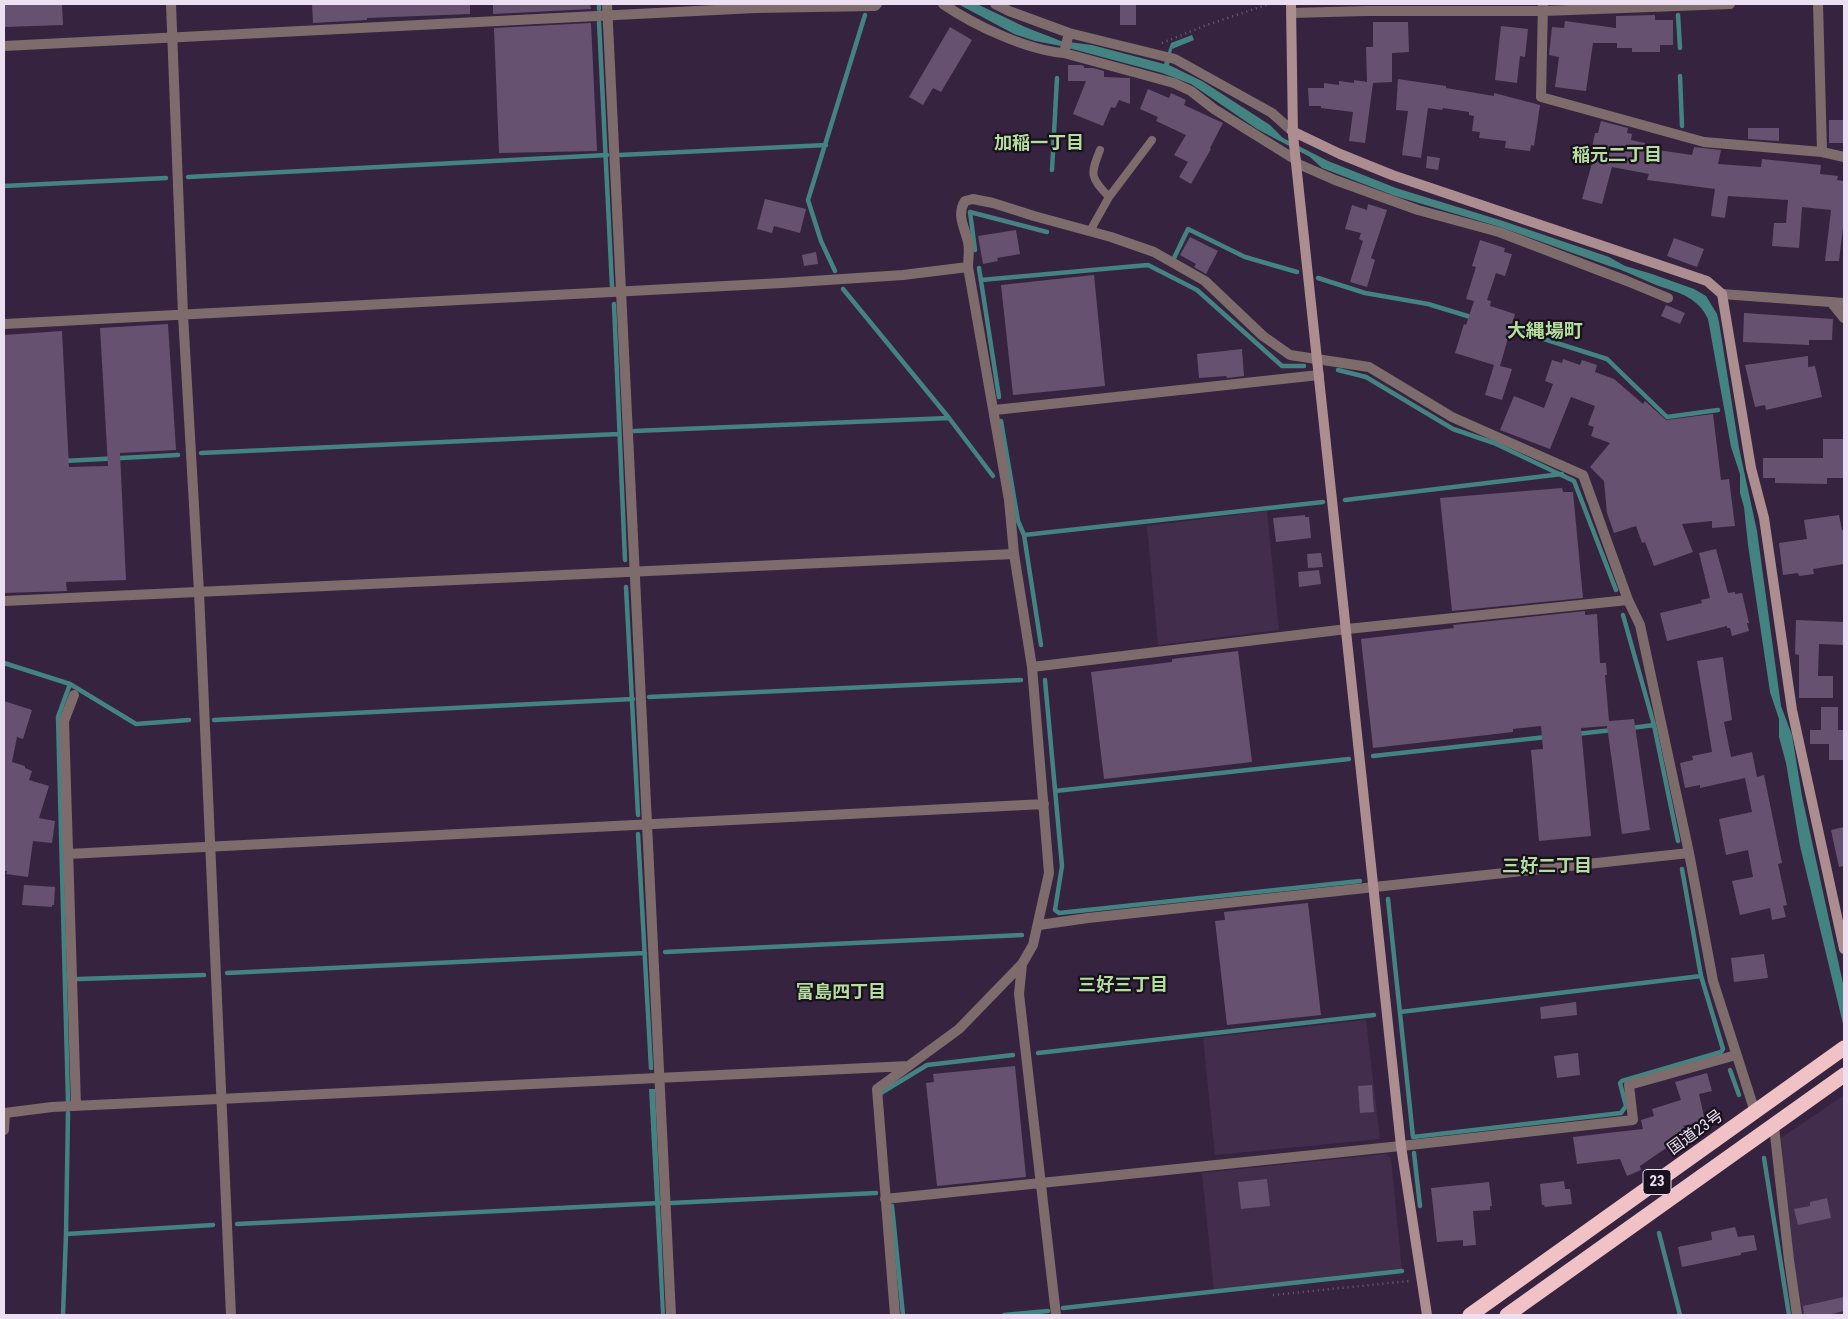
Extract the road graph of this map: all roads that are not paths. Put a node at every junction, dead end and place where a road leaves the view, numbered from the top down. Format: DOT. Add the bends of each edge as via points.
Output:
graph roads {
  1 [pos="171,4"];
  2 [pos="607,4"];
  3 [pos="877,4"];
  4 [pos="943,4"];
  5 [pos="995,4"];
  6 [pos="1730,4"];
  7 [pos="1818,4"];
  8 [pos="753,6"];
  9 [pos="1367,7"];
  10 [pos="1543,7"];
  11 [pos="1291,8"];
  12 [pos="607,17"];
  13 [pos="1069,36"];
  14 [pos="172,38"];
  15 [pos="4,46"];
  16 [pos="1065,51"];
  17 [pos="1292,133"];
  18 [pos="1152,140"];
  19 [pos="1100,150"];
  20 [pos="1822,152"];
  21 [pos="1844,157"];
  22 [pos="1295,160"];
  23 [pos="1108,197"];
  24 [pos="1090,231"];
  25 [pos="968,266"];
  26 [pos="622,292"];
  27 [pos="1722,294"];
  28 [pos="1668,298"];
  29 [pos="1831,302"];
  30 [pos="1844,303"];
  31 [pos="183,315"];
  32 [pos="1844,318"];
  33 [pos="4,324"];
  34 [pos="1317,359"];
  35 [pos="1319,374"];
  36 [pos="995,410"];
  37 [pos="1014,554"];
  38 [pos="635,571"];
  39 [pos="198,592"];
  40 [pos="1628,600"];
  41 [pos="4,601"];
  42 [pos="1347,629"];
  43 [pos="1032,667"];
  44 [pos="74,695"];
  45 [pos="1044,804"];
  46 [pos="647,824"];
  47 [pos="209,847"];
  48 [pos="1689,853"];
  49 [pos="68,854"];
  50 [pos="1374,888"];
  51 [pos="1039,925"];
  52 [pos="1844,950"];
  53 [pos="1022,964"];
  54 [pos="1844,1048"];
  55 [pos="1736,1055"];
  56 [pos="910,1066"];
  57 [pos="1844,1075"];
  58 [pos="659,1077"];
  59 [pos="222,1099"];
  60 [pos="76,1106"];
  61 [pos="1755,1112"];
  62 [pos="1774,1126"];
  63 [pos="4,1130"];
  64 [pos="1401,1146"];
  65 [pos="1041,1183"];
  66 [pos="885,1199"];
  67 [pos="231,1315"];
  68 [pos="671,1315"];
  69 [pos="895,1315"];
  70 [pos="1056,1315"];
  71 [pos="1428,1315"];
  72 [pos="1470,1315"];
  73 [pos="1507,1315"];
  74 [pos="1797,1315"];
  1 -- 14 [label="street"];
  2 -- 12 [label="street"];
  3 -- 8 [label="street"];
  4 -- 16 [label="street" via="1013,40 1054,52"];
  5 -- 13 [label="street"];
  6 -- 10 [label="street"];
  7 -- 20 [label="street"];
  8 -- 12 [label="street"];
  9 -- 10 [label="street"];
  9 -- 11 [label="street"];
  10 -- 20 [label="street" via="1540,97 1704,142"];
  11 -- 17 [label="street"];
  12 -- 14 [label="street"];
  12 -- 26 [label="street"];
  13 -- 16 [label="street"];
  13 -- 17 [label="street" via="1176,59 1272,113"];
  14 -- 15 [label="street"];
  14 -- 31 [label="street"];
  16 -- 22 [label="street" via="1191,91"];
  17 -- 22 [label="street"];
  17 -- 27 [label="street" via="1392,175 1707,282"];
  18 -- 23 [label="lane"];
  19 -- 23 [label="lane" via="1092,170"];
  20 -- 21 [label="street"];
  22 -- 28 [label="street" via="1335,180 1418,210 1499,232"];
  22 -- 34 [label="street"];
  23 -- 24 [label="lane"];
  24 -- 25 [label="street" via="972,199 961,207 968,243"];
  24 -- 34 [label="street" via="1154,252 1205,281 1263,336 1290,355"];
  25 -- 26 [label="street" via="903,275"];
  25 -- 36 [label="street"];
  26 -- 31 [label="street"];
  26 -- 38 [label="street"];
  27 -- 29 [label="street"];
  27 -- 52 [label="street" via="1751,468 1764,518 1792,710"];
  29 -- 30 [label="street"];
  29 -- 32 [label="street"];
  31 -- 33 [label="street"];
  31 -- 39 [label="street"];
  34 -- 35 [label="street"];
  34 -- 40 [label="street" via="1369,366 1452,417 1584,475"];
  35 -- 36 [label="street"];
  35 -- 42 [label="street"];
  36 -- 37 [label="street" via="1010,500"];
  37 -- 38 [label="street"];
  37 -- 43 [label="street"];
  38 -- 39 [label="street"];
  38 -- 46 [label="street"];
  39 -- 41 [label="street"];
  39 -- 47 [label="street"];
  40 -- 42 [label="street"];
  40 -- 48 [label="street" via="1640,625"];
  42 -- 43 [label="street"];
  42 -- 50 [label="street"];
  43 -- 45 [label="street"];
  44 -- 49 [label="street" via="64,722"];
  45 -- 46 [label="street"];
  45 -- 51 [label="street" via="1049,873"];
  46 -- 47 [label="street"];
  46 -- 58 [label="street"];
  47 -- 49 [label="street"];
  47 -- 59 [label="street"];
  48 -- 50 [label="street"];
  48 -- 55 [label="street" via="1713,981"];
  49 -- 60 [label="street"];
  50 -- 51 [label="street"];
  50 -- 64 [label="street"];
  51 -- 53 [label="street"];
  53 -- 56 [label="street" via="959,1029"];
  53 -- 65 [label="street" via="1019,994"];
  54 -- 61 [label="highway, 国道23号 / 23"];
  55 -- 61 [label="street"];
  55 -- 64 [label="street" via="1629,1085 1633,1120"];
  56 -- 58 [label="street"];
  56 -- 66 [label="street" via="877,1088"];
  57 -- 62 [label="highway, 23"];
  58 -- 59 [label="street"];
  58 -- 68 [label="street"];
  59 -- 60 [label="street"];
  59 -- 67 [label="street"];
  60 -- 63 [label="street" via="5,1113"];
  61 -- 72 [label="highway, 国道23号 / 23"];
  62 -- 73 [label="highway, 23"];
  62 -- 74 [label="street"];
  64 -- 65 [label="street"];
  64 -- 71 [label="street"];
  65 -- 66 [label="street"];
  65 -- 70 [label="street"];
  66 -- 69 [label="street"];
}
